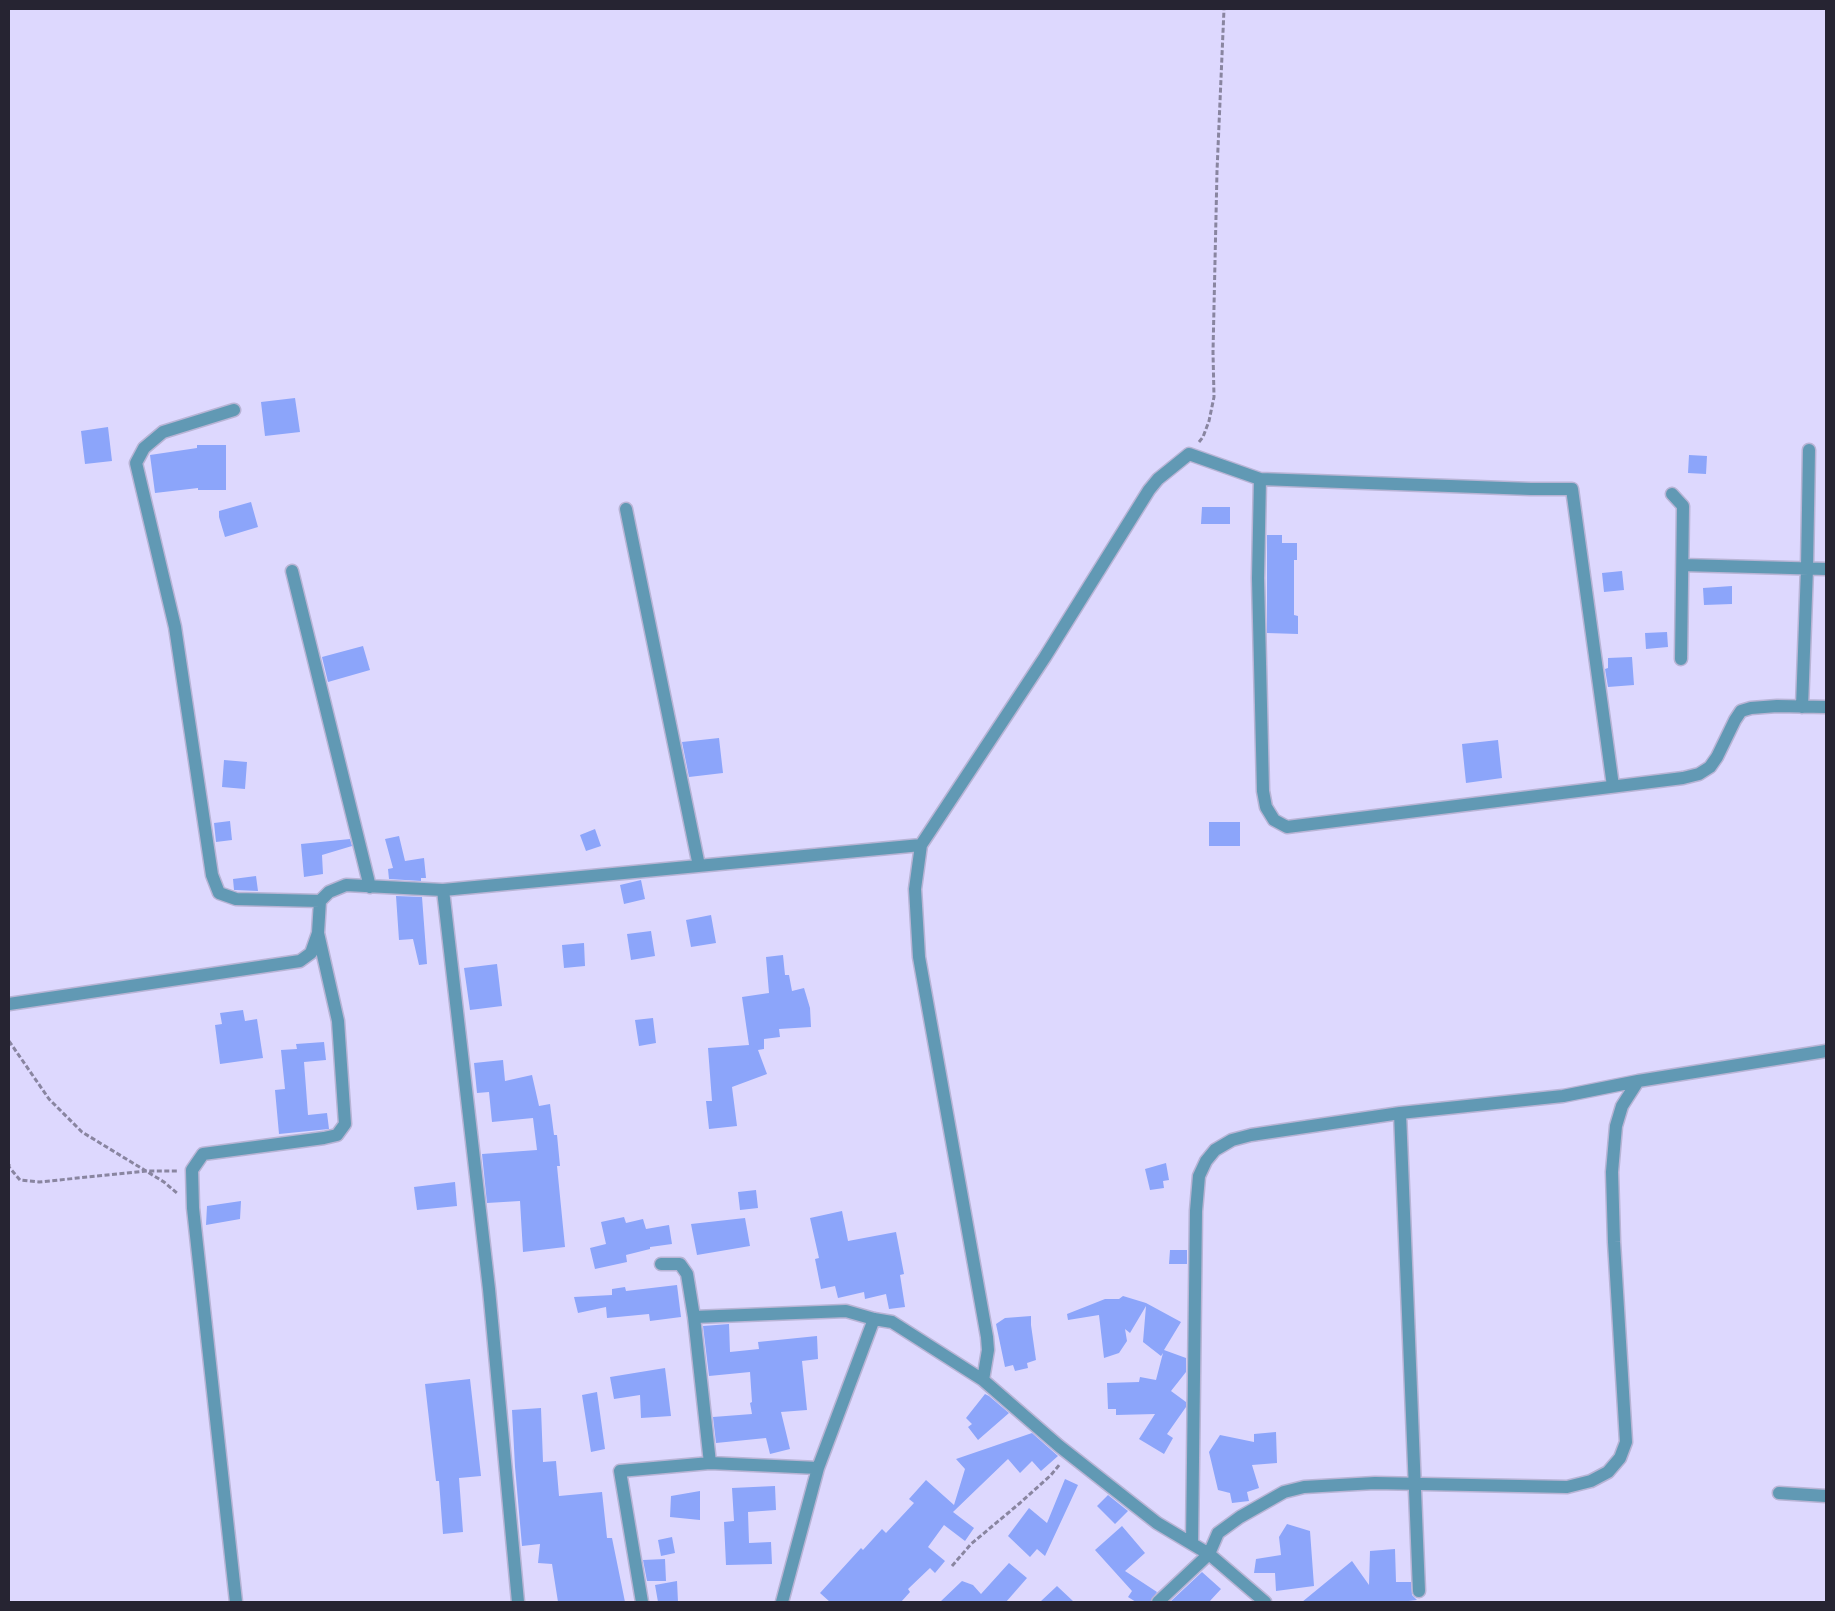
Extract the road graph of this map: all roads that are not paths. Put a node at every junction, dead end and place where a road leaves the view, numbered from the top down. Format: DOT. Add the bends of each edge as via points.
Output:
graph roads {
  1 [pos="234,410"];
  2 [pos="1809,450"];
  3 [pos="1260,479"];
  4 [pos="1672,494"];
  5 [pos="626,509"];
  6 [pos="1683,565"];
  7 [pos="1807,568"];
  8 [pos="1826,569"];
  9 [pos="292,571"];
  10 [pos="1681,659"];
  11 [pos="1802,706"];
  12 [pos="1826,707"];
  13 [pos="1612,786"];
  14 [pos="921,845"];
  15 [pos="699,866"];
  16 [pos="370,886"];
  17 [pos="443,890"];
  18 [pos="320,901"];
  19 [pos="318,933"];
  20 [pos="9,1004"];
  21 [pos="1826,1051"];
  22 [pos="1638,1081"];
  23 [pos="1400,1113"];
  24 [pos="661,1264"];
  25 [pos="694,1317"];
  26 [pos="874,1319"];
  27 [pos="983,1380"];
  28 [pos="710,1463"];
  29 [pos="818,1468"];
  30 [pos="1414,1483"];
  31 [pos="1779,1493"];
  32 [pos="1826,1496"];
  33 [pos="1192,1544"];
  34 [pos="1210,1554"];
  35 [pos="1419,1591"];
  36 [pos="236,1602"];
  37 [pos="518,1602"];
  38 [pos="642,1602"];
  39 [pos="782,1602"];
  40 [pos="1158,1602"];
  41 [pos="1265,1602"];
  1 -- 18 [label="street" via="163,432 144,448 136,463 175,627 212,875 218,893 236,900"];
  2 -- 7 [label="street"];
  3 -- 13 [label="street" via="1572,489"];
  3 -- 13 [label="street" via="1258,578 1263,791 1266,807 1274,820 1287,827"];
  3 -- 14 [label="street" via="1189,454 1158,479"];
  4 -- 6 [label="street" via="1683,506"];
  5 -- 15 [label="street"];
  6 -- 7 [label="street"];
  6 -- 10 [label="street"];
  7 -- 8 [label="street"];
  7 -- 11 [label="street"];
  9 -- 16 [label="street"];
  11 -- 12 [label="street"];
  11 -- 13 [label="street" via="1742,711 1718,757 1699,774"];
  14 -- 15 [label="street"];
  14 -- 27 [label="street" via="915,888 919,956 987,1337"];
  15 -- 17 [label="street"];
  16 -- 17 [label="street"];
  16 -- 18 [label="street" via="346,886 328,892"];
  17 -- 37 [label="street" via="489,1289"];
  18 -- 19 [label="street"];
  19 -- 20 [label="street" via="311,953 300,961"];
  19 -- 36 [label="street" via="338,1022 345,1124 336,1135 324,1138 203,1154 192,1170 193,1208"];
  21 -- 22 [label="street"];
  22 -- 23 [label="street" via="1563,1096"];
  22 -- 30 [label="street" via="1622,1106 1616,1126 1612,1172 1626,1442 1620,1458 1608,1472 1591,1481 1567,1487"];
  23 -- 30 [label="street"];
  23 -- 33 [label="street" via="1251,1134 1215,1150 1206,1161 1199,1176 1196,1211"];
  24 -- 25 [label="street" via="680,1264 687,1274"];
  25 -- 26 [label="street" via="846,1311"];
  25 -- 28 [label="street"];
  26 -- 27 [label="street" via="892,1322"];
  26 -- 29 [label="street"];
  27 -- 33 [label="street" via="1068,1454 1157,1524"];
  28 -- 29 [label="street"];
  28 -- 38 [label="street" via="620,1471"];
  29 -- 39 [label="street"];
  30 -- 34 [label="street" via="1313,1487 1284,1492 1218,1533"];
  30 -- 35 [label="street"];
  31 -- 32 [label="street"];
  33 -- 34 [label="street"];
  34 -- 40 [label="street"];
  34 -- 41 [label="street"];
}
